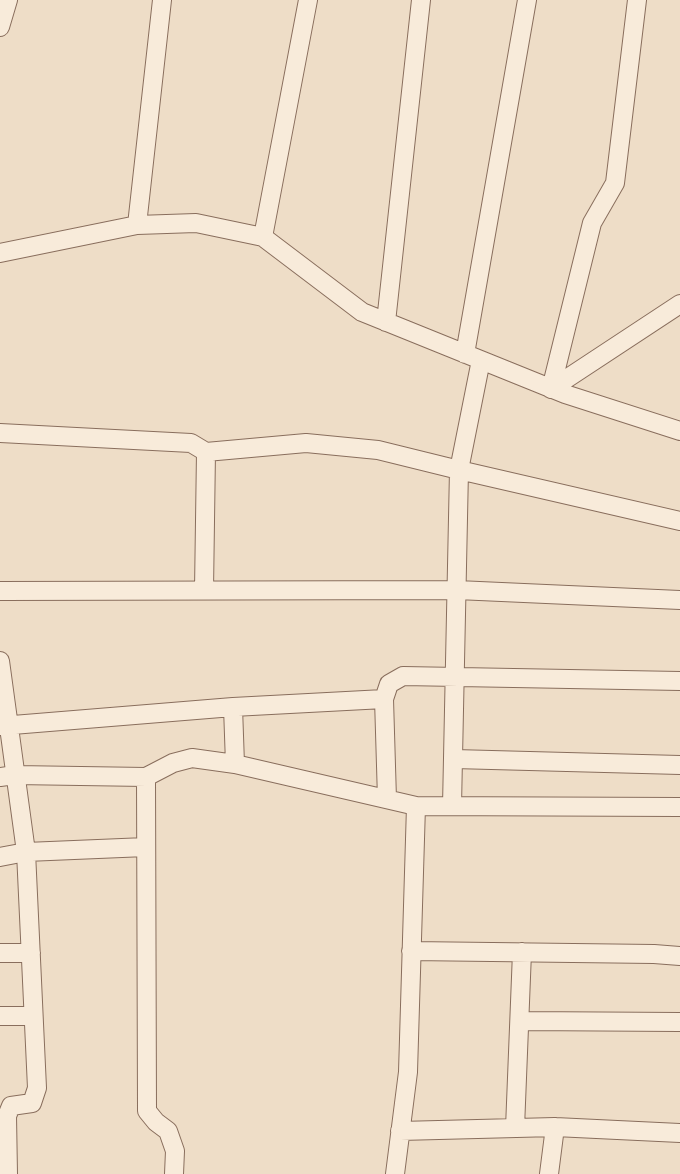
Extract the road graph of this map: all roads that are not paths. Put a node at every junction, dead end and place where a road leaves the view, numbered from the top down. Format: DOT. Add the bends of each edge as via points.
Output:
graph roads {
  1 [pos="8,0"];
  2 [pos="162,0"];
  3 [pos="308,0"];
  4 [pos="421,0"];
  5 [pos="528,0"];
  6 [pos="637,0"];
  7 [pos="0,26"];
  8 [pos="136,225"];
  9 [pos="263,237"];
  10 [pos="0,253"];
  11 [pos="680,304"];
  12 [pos="386,322"];
  13 [pos="473,357"];
  14 [pos="551,389"];
  15 [pos="680,431"];
  16 [pos="0,433"];
  17 [pos="206,452"];
  18 [pos="459,470"];
  19 [pos="680,521"];
  20 [pos="0,590"];
  21 [pos="204,590"];
  22 [pos="456,590"];
  23 [pos="680,600"];
  24 [pos="0,661"];
  25 [pos="455,676"];
  26 [pos="680,681"];
  27 [pos="384,699"];
  28 [pos="233,707"];
  29 [pos="4,725"];
  30 [pos="454,758"];
  31 [pos="234,764"];
  32 [pos="680,765"];
  33 [pos="8,776"];
  34 [pos="146,777"];
  35 [pos="387,799"];
  36 [pos="416,806"];
  37 [pos="452,806"];
  38 [pos="680,807"];
  39 [pos="146,847"];
  40 [pos="26,852"];
  41 [pos="0,857"];
  42 [pos="411,951"];
  43 [pos="30,952"];
  44 [pos="522,952"];
  45 [pos="0,953"];
  46 [pos="680,956"];
  47 [pos="0,1016"];
  48 [pos="34,1016"];
  49 [pos="521,1021"];
  50 [pos="680,1022"];
  51 [pos="555,1127"];
  52 [pos="516,1128"];
  53 [pos="400,1131"];
  54 [pos="680,1133"];
  55 [pos="8,1174"];
  56 [pos="174,1174"];
  57 [pos="395,1174"];
  58 [pos="549,1174"];
  1 -- 7 [label="street"];
  2 -- 8 [label="street"];
  3 -- 9 [label="street"];
  4 -- 12 [label="street"];
  5 -- 13 [label="street"];
  6 -- 14 [label="street" via="615,183 592,223"];
  8 -- 9 [label="street" via="196,222"];
  8 -- 10 [label="street"];
  9 -- 12 [label="street" via="362,312"];
  11 -- 14 [label="street"];
  12 -- 13 [label="street"];
  13 -- 14 [label="street"];
  13 -- 18 [label="street"];
  14 -- 15 [label="street"];
  16 -- 17 [label="street" via="191,443"];
  17 -- 18 [label="street" via="306,443 378,450"];
  17 -- 21 [label="street"];
  18 -- 19 [label="street"];
  18 -- 22 [label="street"];
  20 -- 21 [label="street"];
  21 -- 22 [label="street"];
  22 -- 23 [label="street"];
  22 -- 25 [label="street"];
  24 -- 29 [label="street"];
  25 -- 26 [label="street"];
  25 -- 27 [label="street" via="403,676 388,684"];
  25 -- 30 [label="street"];
  27 -- 28 [label="street"];
  27 -- 35 [label="street"];
  28 -- 29 [label="street"];
  28 -- 31 [label="street"];
  29 -- 33 [label="street"];
  30 -- 32 [label="street"];
  30 -- 37 [label="street"];
  31 -- 34 [label="street" via="192,758 173,763"];
  31 -- 35 [label="street"];
  33 -- 34 [label="street"];
  33 -- 40 [label="street"];
  34 -- 39 [label="street"];
  35 -- 36 [label="street"];
  36 -- 37 [label="street"];
  36 -- 42 [label="street"];
  37 -- 38 [label="street"];
  39 -- 40 [label="street"];
  39 -- 56 [label="street" via="147,1111 168,1132 175,1151"];
  40 -- 41 [label="street"];
  40 -- 43 [label="street"];
  42 -- 44 [label="street"];
  42 -- 53 [label="street" via="408,1072"];
  43 -- 45 [label="street"];
  43 -- 48 [label="street"];
  44 -- 46 [label="street"];
  44 -- 49 [label="street"];
  47 -- 48 [label="street"];
  48 -- 55 [label="street" via="37,1088 32,1103 11,1106 7,1116"];
  49 -- 50 [label="street"];
  49 -- 52 [label="street"];
  51 -- 52 [label="street"];
  51 -- 54 [label="street"];
  51 -- 58 [label="street"];
  52 -- 53 [label="street"];
  53 -- 57 [label="street"];
}
